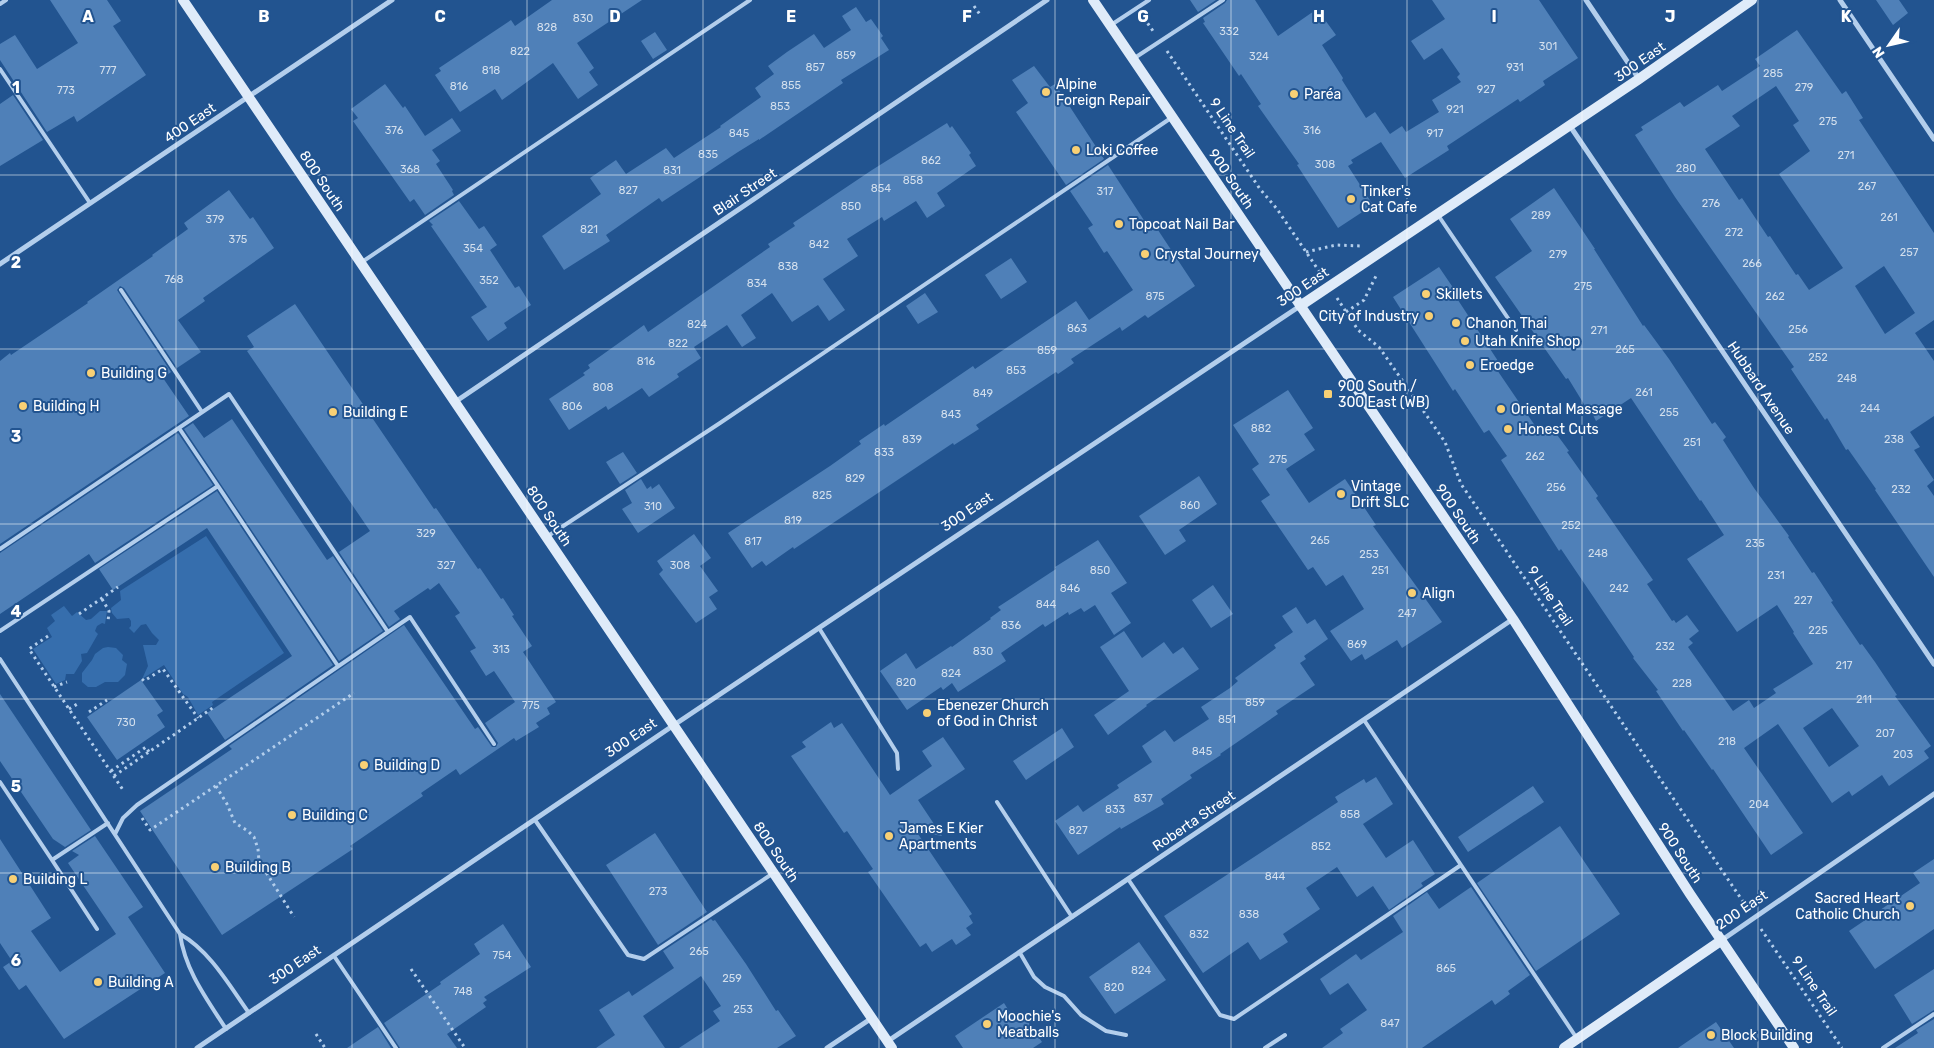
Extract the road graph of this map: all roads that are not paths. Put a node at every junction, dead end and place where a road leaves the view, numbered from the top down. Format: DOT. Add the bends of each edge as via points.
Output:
graph roads {
  1 [pos="6,0"];
  2 [pos="183,0"];
  3 [pos="392,0"];
  4 [pos="750,0"];
  5 [pos="1047,0"];
  6 [pos="1093,0"];
  7 [pos="1149,0"];
  8 [pos="1223,0"];
  9 [pos="1586,0"];
  10 [pos="1752,0"];
  11 [pos="1840,0"];
  12 [pos="0,4"];
  13 [pos="1111,25"];
  14 [pos="1133,59"];
  15 [pos="0,69"];
  16 [pos="1640,79"];
  17 [pos="249,97"];
  18 [pos="1173,117"];
  19 [pos="1570,126"];
  20 [pos="1934,139"];
  21 [pos="90,203"];
  22 [pos="1438,215"];
  23 [pos="361,263"];
  24 [pos="0,264"];
  25 [pos="121,290"];
  26 [pos="1300,306"];
  27 [pos="1516,330"];
  28 [pos="455,402"];
  29 [pos="202,412"];
  30 [pos="179,428"];
  31 [pos="218,486"];
  32 [pos="547,537"];
  33 [pos="0,549"];
  34 [pos="1513,619"];
  35 [pos="819,628"];
  36 [pos="0,630"];
  37 [pos="388,632"];
  38 [pos="0,659"];
  39 [pos="1934,664"];
  40 [pos="338,666"];
  41 [pos="1364,720"];
  42 [pos="674,725"];
  43 [pos="494,744"];
  44 [pos="898,769"];
  45 [pos="0,782"];
  46 [pos="1934,794"];
  47 [pos="997,802"];
  48 [pos="535,820"];
  49 [pos="108,823"];
  50 [pos="115,834"];
  51 [pos="52,860"];
  52 [pos="1461,866"];
  53 [pos="774,873"];
  54 [pos="1128,879"];
  55 [pos="1072,917"];
  56 [pos="97,928"];
  57 [pos="180,934"];
  58 [pos="1722,940"];
  59 [pos="1020,953"];
  60 [pos="334,956"];
  61 [pos="249,1013"];
  62 [pos="1934,1014"];
  63 [pos="872,1018"];
  64 [pos="226,1029"];
  65 [pos="1126,1035"];
  66 [pos="1285,1035"];
  67 [pos="1572,1044"];
  68 [pos="890,1045"];
  69 [pos="197,1048"];
  70 [pos="396,1048"];
  71 [pos="827,1048"];
  72 [pos="1265,1048"];
  73 [pos="1794,1048"];
  74 [pos="1883,1048"];
  1 -- 12 [label="lane"];
  2 -- 17 [label="street, 800 South"];
  3 -- 17 [label="street, 400 East"];
  4 -- 23 [label="lane"];
  5 -- 28 [label="street, Blair Street"];
  6 -- 13 [label="street, 900 South"];
  7 -- 13 [label="lane"];
  8 -- 14 [label="lane"];
  9 -- 16 [label="street"];
  10 -- 16 [label="street, 300 East"];
  11 -- 20 [label="street"];
  13 -- 14 [label="street, 900 South"];
  14 -- 18 [label="street, 900 South"];
  15 -- 21 [label="lane"];
  16 -- 19 [label="street, 300 East"];
  17 -- 21 [label="street, 400 East"];
  17 -- 23 [label="street, 800 South"];
  18 -- 26 [label="street, 900 South"];
  18 -- 32 [label="lane"];
  19 -- 22 [label="street, 300 East"];
  19 -- 39 [label="street, Hubbard Avenue"];
  21 -- 24 [label="street, 400 East"];
  22 -- 26 [label="street, 300 East"];
  22 -- 27 [label="lane"];
  23 -- 28 [label="street, 800 South"];
  25 -- 29 [label="lane"];
  26 -- 34 [label="street, 900 South"];
  26 -- 35 [label="street, 300 East"];
  28 -- 32 [label="street, 800 South"];
  29 -- 30 [label="lane"];
  29 -- 37 [label="lane" via="229,394"];
  30 -- 31 [label="lane"];
  30 -- 33 [label="lane"];
  31 -- 36 [label="lane"];
  31 -- 40 [label="lane"];
  32 -- 42 [label="street, 800 South"];
  34 -- 41 [label="street, Roberta Street"];
  34 -- 58 [label="street, 900 South"];
  35 -- 42 [label="street, 300 East"];
  35 -- 44 [label="lane" via="897,752"];
  37 -- 40 [label="lane"];
  37 -- 43 [label="lane" via="410,617"];
  38 -- 49 [label="lane"];
  40 -- 50 [label="lane" via="137,805 123,818"];
  41 -- 52 [label="lane"];
  41 -- 54 [label="street, Roberta Street"];
  42 -- 48 [label="street, 300 East"];
  42 -- 53 [label="street, 800 South"];
  45 -- 51 [label="lane"];
  46 -- 58 [label="street, 200 East"];
  47 -- 55 [label="lane"];
  48 -- 53 [label="lane" via="628,956 644,959"];
  48 -- 60 [label="street, 300 East"];
  49 -- 50 [label="lane"];
  49 -- 51 [label="lane"];
  50 -- 57 [label="lane"];
  51 -- 56 [label="lane"];
  52 -- 54 [label="lane" via="1234,1019 1220,1015"];
  52 -- 67 [label="lane"];
  53 -- 63 [label="street, 800 South"];
  54 -- 55 [label="street, Roberta Street"];
  55 -- 59 [label="street, Roberta Street"];
  57 -- 61 [label="lane" via="194,942 218,968"];
  57 -- 64 [label="lane" via="183,952 196,983"];
  58 -- 67 [label="street, 200 East"];
  58 -- 73 [label="street, 900 South"];
  59 -- 65 [label="lane" via="1034,977 1045,988 1064,996 1081,1015 1106,1031"];
  59 -- 68 [label="street, Roberta Street"];
  60 -- 61 [label="street, 300 East"];
  60 -- 70 [label="lane"];
  61 -- 64 [label="street, 300 East"];
  62 -- 74 [label="lane"];
  63 -- 68 [label="street, 800 South"];
  63 -- 71 [label="street"];
  64 -- 69 [label="street, 300 East"];
  66 -- 72 [label="lane"];
}
